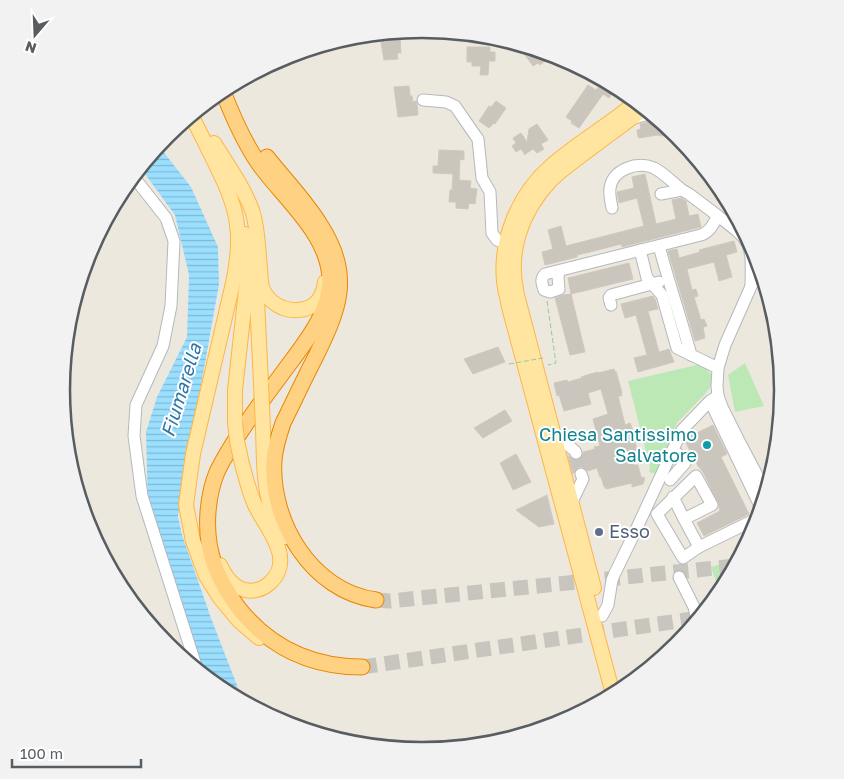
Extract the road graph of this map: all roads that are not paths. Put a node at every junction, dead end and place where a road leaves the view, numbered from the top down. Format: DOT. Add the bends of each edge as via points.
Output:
graph roads {
  1 [pos="234,92"];
  2 [pos="225,97"];
  3 [pos="423,100"];
  4 [pos="630,106"];
  5 [pos="639,113"];
  6 [pos="643,116"];
  7 [pos="632,118"];
  8 [pos="196,120"];
  9 [pos="195,121"];
  10 [pos="207,145"];
  11 [pos="237,181"];
  12 [pos="138,182"];
  13 [pos="682,190"];
  14 [pos="661,194"];
  15 [pos="612,208"];
  16 [pos="718,216"];
  17 [pos="317,229"];
  18 [pos="735,229"];
  19 [pos="506,244"];
  20 [pos="659,246"];
  21 [pos="640,250"];
  22 [pos="752,267"];
  23 [pos="559,271"];
  24 [pos="755,276"];
  25 [pos="668,278"];
  26 [pos="653,284"];
  27 [pos="751,285"];
  28 [pos="610,305"];
  29 [pos="691,355"];
  30 [pos="718,368"];
  31 [pos="714,398"];
  32 [pos="554,434"];
  33 [pos="672,451"];
  34 [pos="576,453"];
  35 [pos="581,474"];
  36 [pos="670,480"];
  37 [pos="761,483"];
  38 [pos="673,498"];
  39 [pos="757,498"];
  40 [pos="572,502"];
  41 [pos="684,519"];
  42 [pos="747,523"];
  43 [pos="699,547"];
  44 [pos="679,576"];
  45 [pos="371,599"];
  46 [pos="695,612"];
  47 [pos="602,616"];
  48 [pos="193,657"];
  49 [pos="332,666"];
  50 [pos="362,667"];
  51 [pos="619,681"];
  52 [pos="611,686"];
  1 -- 17 [label="highway" via="256,142 295,191"];
  2 -- 17 [label="highway" via="259,164"];
  3 -- 19 [label="street" via="451,103 478,139 482,180 490,192 492,233"];
  4 -- 19 [label="main road" via="541,176 520,205"];
  5 -- 7 [label="main road"];
  6 -- 7 [label="street"];
  7 -- 32 [label="main road" via="552,179 531,207 517,237 513,258 515,286"];
  8 -- 11 [label="main road"];
  9 -- 10 [label="main road"];
  10 -- 17 [label="main road, bridge" via="222,166 235,194 247,251 248,281 235,390 237,440 242,464 255,505 280,555 280,568 275,577 256,591 247,591 228,579 217,558 214,518 217,495 223,473 233,455 268,401 323,327 330,310 335,273 330,248"];
  10 -- 49 [label="main road" via="235,212 238,242 233,283 193,454 186,505 193,541 206,576 239,621 272,648 288,656 303,662"];
  11 -- 17 [label="main road" via="253,212 262,289 274,303 298,310 318,301 326,279"];
  11 -- 45 [label="main road, bridge" via="252,240 264,468 271,509 284,536 302,561 321,579 342,592"];
  12 -- 48 [label="street" via="166,218 174,242 171,306 163,346 136,405 134,436 142,496"];
  13 -- 14 [label="street"];
  13 -- 15 [label="street" via="652,167 630,167 612,181"];
  13 -- 16 [label="street"];
  16 -- 18 [label="street"];
  16 -- 20 [label="street" via="706,233"];
  17 -- 45 [label="highway" via="334,250 340,280 338,297 327,332 283,423 274,459 275,487 285,525 313,566 343,590"];
  17 -- 49 [label="highway" via="328,266 326,304 315,326 222,461 211,494 207,531 217,574 254,625 286,650"];
  19 -- 52 [label="main road" via="504,282 510,311"];
  20 -- 21 [label="street"];
  20 -- 25 [label="street"];
  21 -- 23 [label="street"];
  21 -- 26 [label="street" via="647,278"];
  22 -- 27 [label="street"];
  24 -- 27 [label="street"];
  25 -- 26 [label="street"];
  25 -- 29 [label="street"];
  26 -- 28 [label="street" via="613,294 609,298"];
  26 -- 29 [label="street" via="662,295 677,348"];
  27 -- 30 [label="street"];
  29 -- 30 [label="street"];
  30 -- 31 [label="street"];
  31 -- 33 [label="street" via="682,430"];
  31 -- 37 [label="street" via="722,407"];
  31 -- 39 [label="street"];
  32 -- 34 [label="street"];
  32 -- 40 [label="main road"];
  33 -- 36 [label="street" via="685,463"];
  33 -- 47 [label="street" via="614,575 608,605"];
  35 -- 40 [label="street" via="583,479"];
  38 -- 41 [label="street"];
  38 -- 41 [label="street" via="696,476 712,505"];
  38 -- 43 [label="street" via="657,514 683,558"];
  40 -- 47 [label="main road"];
  41 -- 43 [label="street"];
  42 -- 43 [label="street"];
  44 -- 46 [label="street"];
  47 -- 51 [label="main road"];
  49 -- 50 [label="highway"];
}
